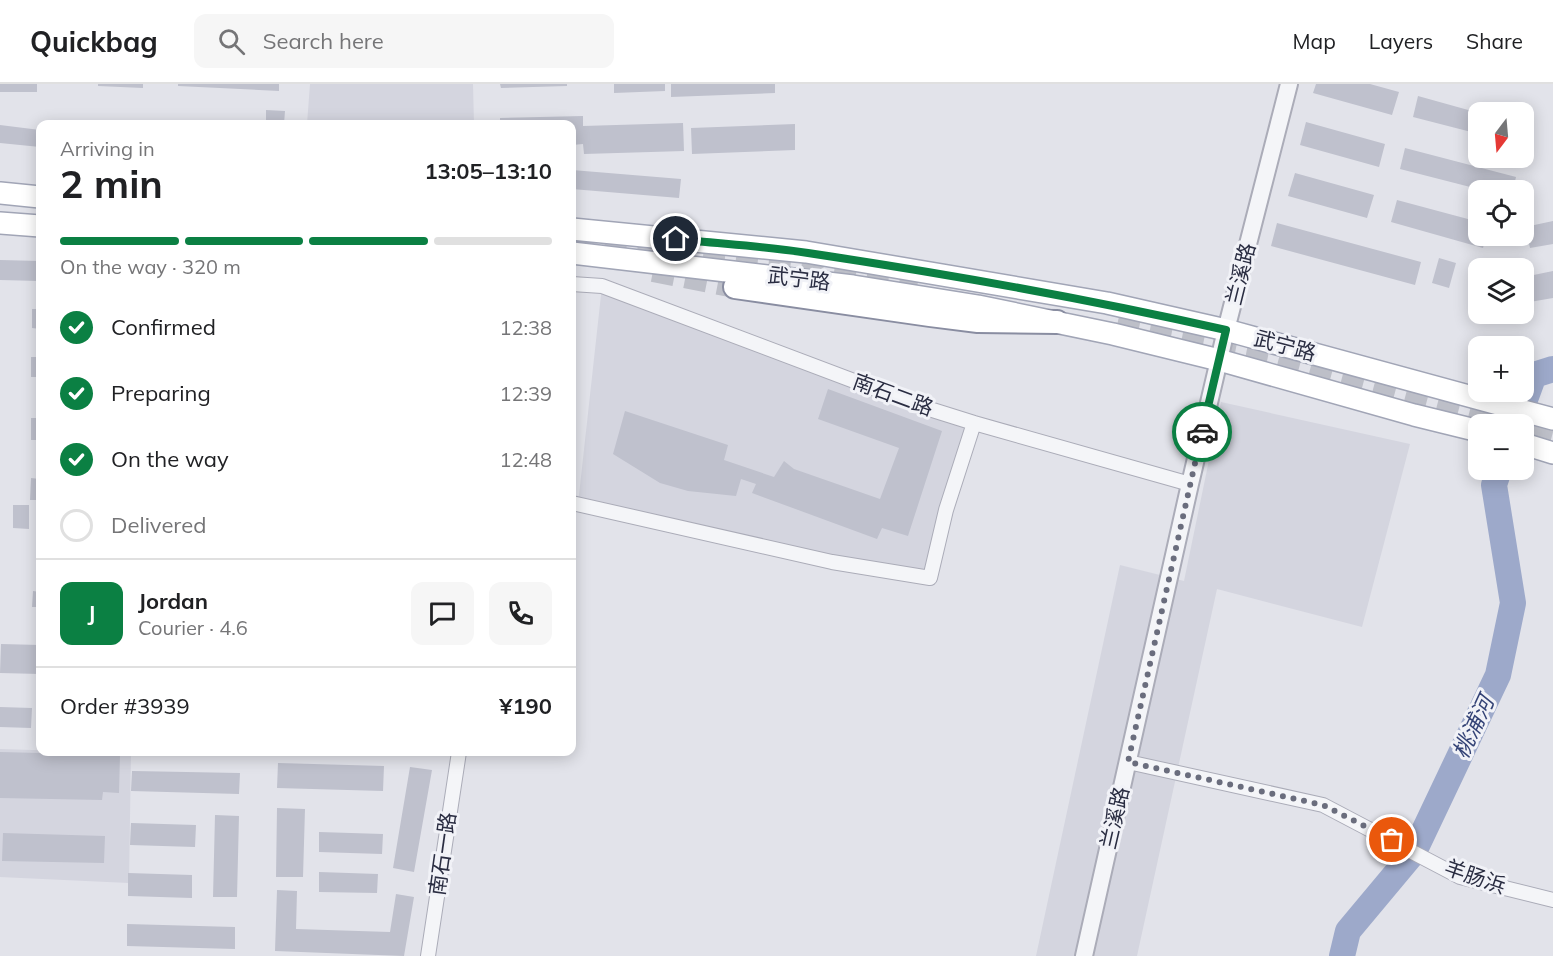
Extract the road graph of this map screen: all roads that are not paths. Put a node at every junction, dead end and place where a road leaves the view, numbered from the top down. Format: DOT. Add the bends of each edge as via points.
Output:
graph roads {
  1 [pos="1289,84"];
  2 [pos="0,193"];
  3 [pos="36,197"];
  4 [pos="0,223"];
  5 [pos="36,226"];
  6 [pos="576,229"];
  7 [pos="576,254"];
  8 [pos="576,284"];
  9 [pos="735,287"];
  10 [pos="1057,322"];
  11 [pos="1226,330"];
  12 [pos="1220,360"];
  13 [pos="1550,418"];
  14 [pos="974,423"];
  15 [pos="1468,428"];
  16 [pos="1190,484"];
  17 [pos="576,504"];
  18 [pos="458,756"];
  19 [pos="1128,762"];
  20 [pos="1553,900"];
  21 [pos="428,956"];
  22 [pos="1084,956"];
  1 -- 11 [label="street, 兰溪路"];
  2 -- 3 [label="main road"];
  4 -- 5 [label="main road"];
  6 -- 11 [label="main road, 武宁路" via="806,252 1107,303"];
  7 -- 10 [label="main road, 武宁路" via="853,286"];
  8 -- 14 [label="street, 南石二路" via="602,286"];
  9 -- 10 [label="highway" via="978,321"];
  10 -- 12 [label="main road, 武宁路"];
  11 -- 12 [label="street, 兰溪路"];
  11 -- 13 [label="main road, 武宁路"];
  12 -- 15 [label="main road, 武宁路"];
  12 -- 16 [label="street, 兰溪路"];
  14 -- 16 [label="street, 南石二路"];
  14 -- 17 [label="street" via="949,500 930,578 832,562"];
  16 -- 19 [label="street, 兰溪路"];
  18 -- 21 [label="street, 南石一路"];
  19 -- 20 [label="street, 羊肠浜" via="1323,805 1460,877"];
  19 -- 22 [label="street, 兰溪路"];
}
